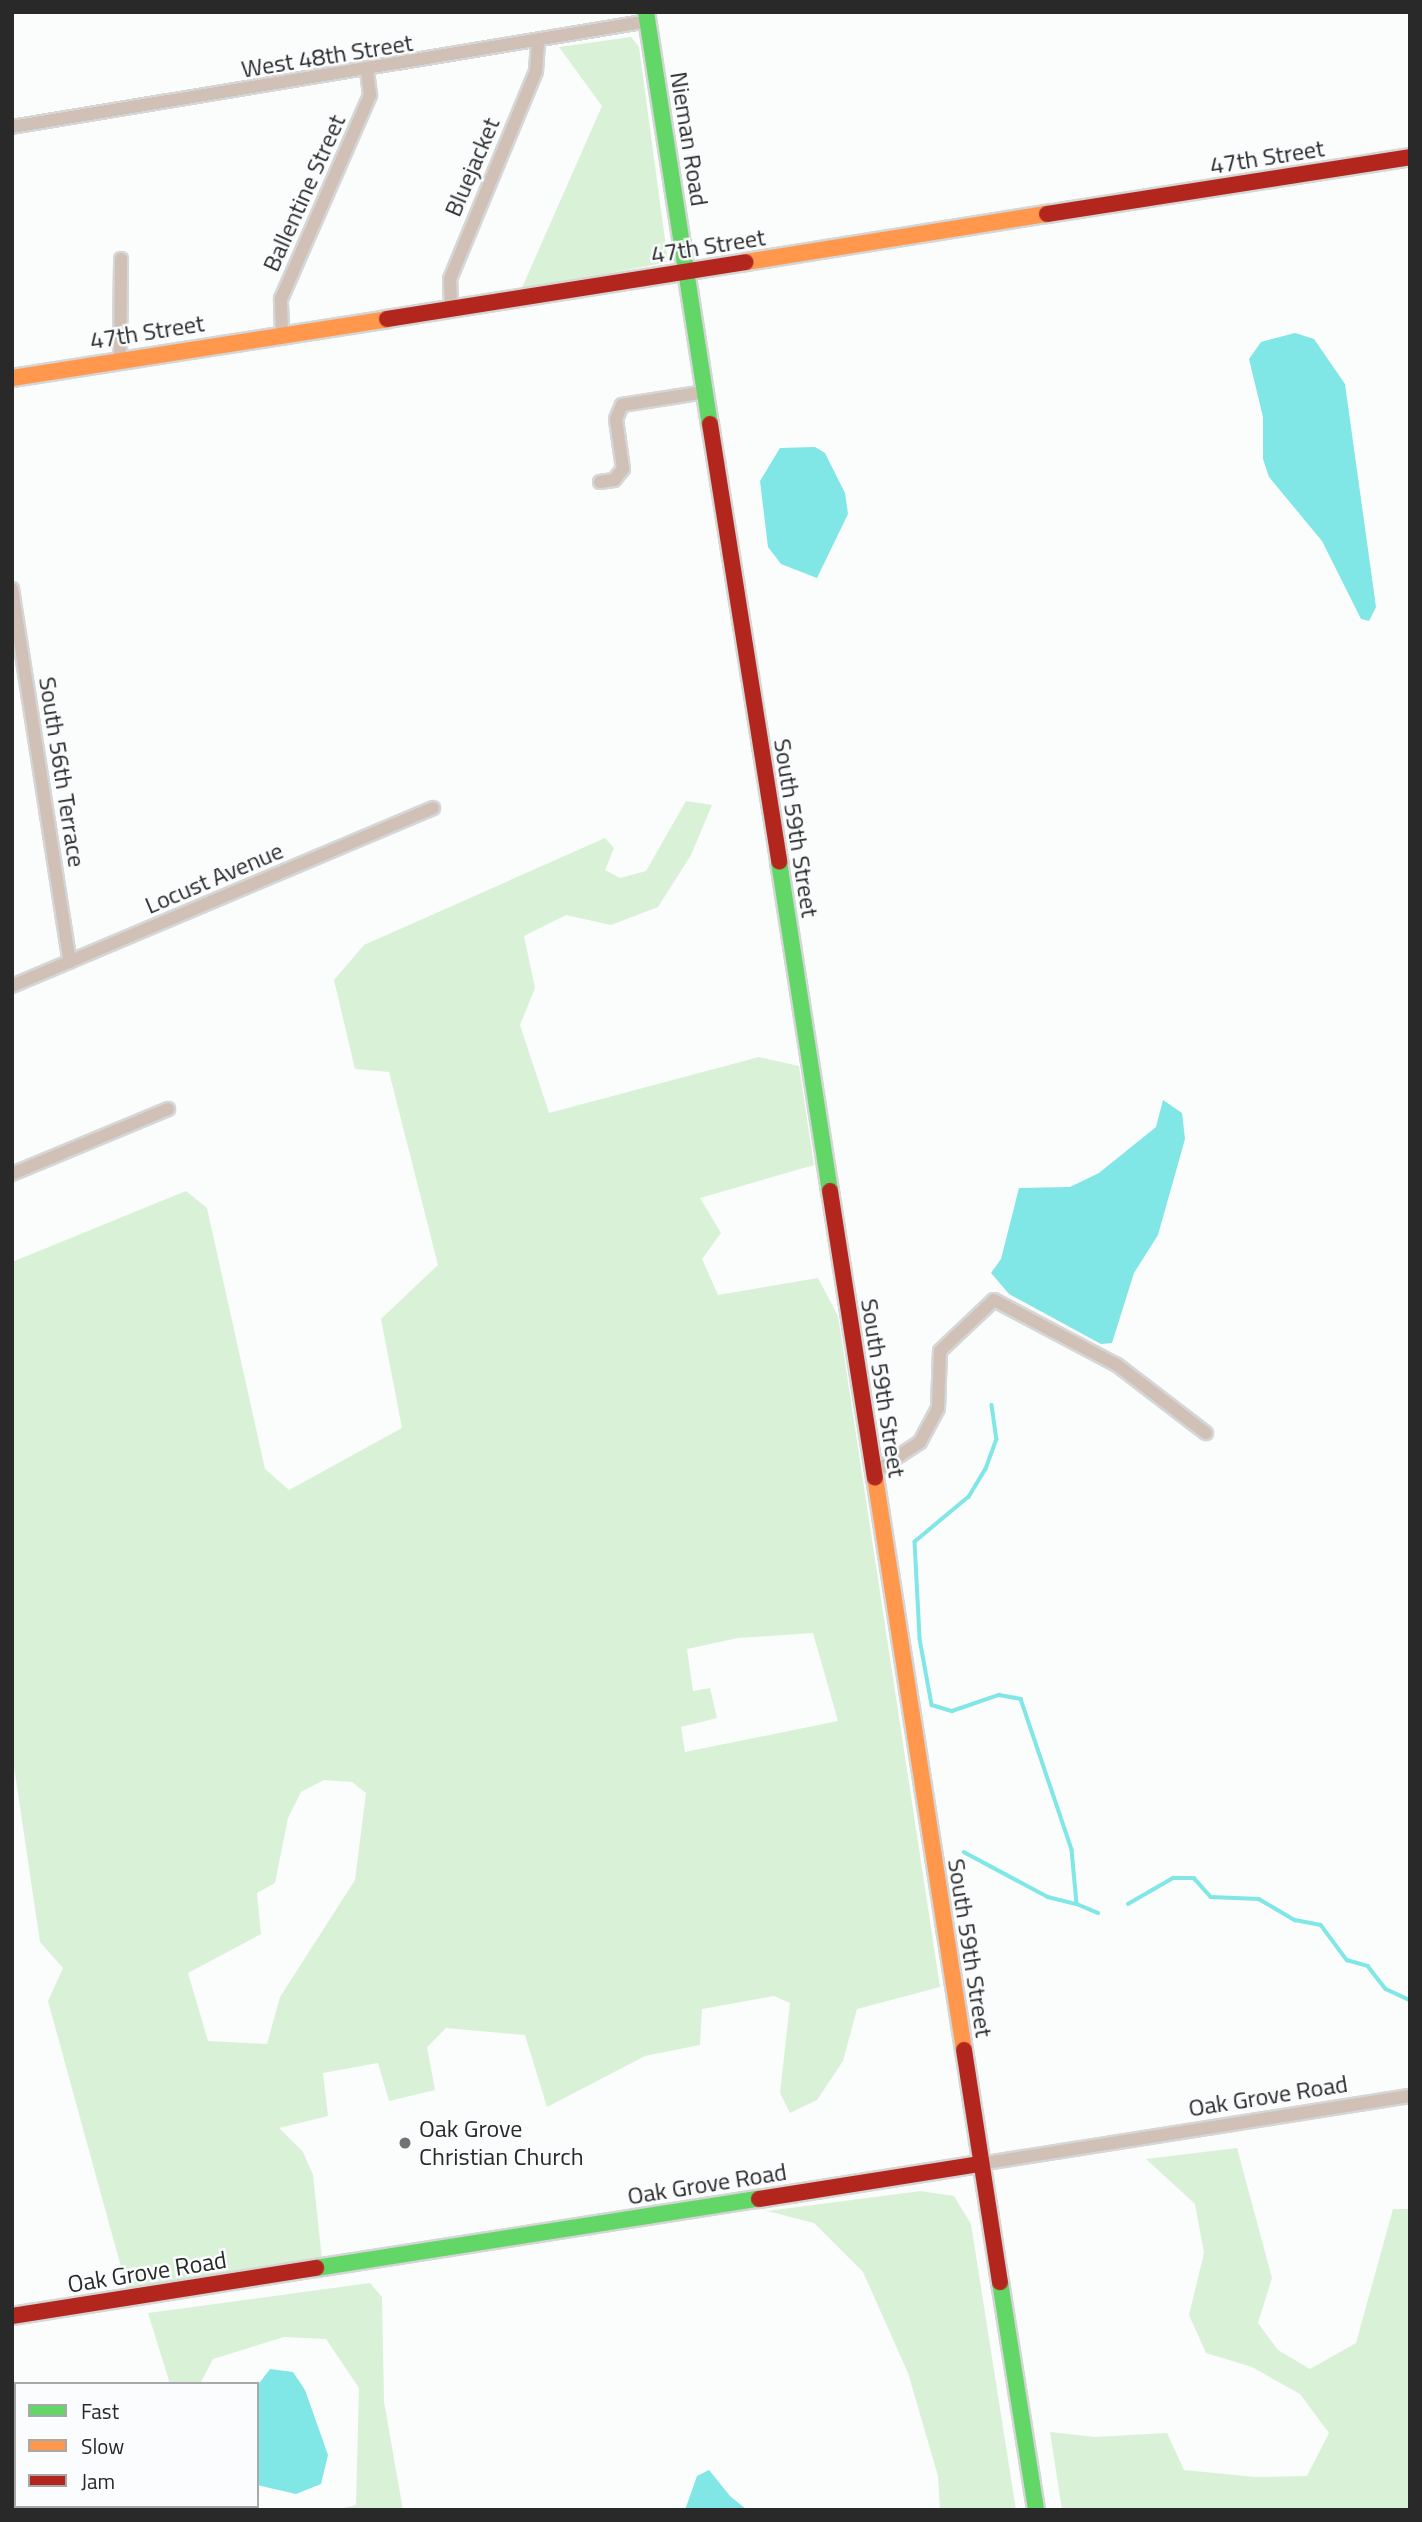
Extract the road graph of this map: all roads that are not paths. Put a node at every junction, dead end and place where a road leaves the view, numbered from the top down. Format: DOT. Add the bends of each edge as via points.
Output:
graph roads {
  1 [pos="647,17"];
  2 [pos="538,44"];
  3 [pos="368,72"];
  4 [pos="12,127"];
  5 [pos="1410,157"];
  6 [pos="121,259"];
  7 [pos="686,273"];
  8 [pos="452,306"];
  9 [pos="282,332"];
  10 [pos="120,359"];
  11 [pos="12,378"];
  12 [pos="705,392"];
  13 [pos="600,482"];
  14 [pos="12,589"];
  15 [pos="27,683"];
  16 [pos="12,685"];
  17 [pos="433,808"];
  18 [pos="70,962"];
  19 [pos="12,986"];
  20 [pos="168,1109"];
  21 [pos="12,1174"];
  22 [pos="1206,1433"];
  23 [pos="873,1473"];
  24 [pos="1410,2096"];
  25 [pos="980,2164"];
  26 [pos="12,2316"];
  27 [pos="1036,2510"];
  1 -- 2 [label="street, West 48th Street"];
  1 -- 7 [label="main road, Nieman Road"];
  2 -- 3 [label="street, West 48th Street"];
  2 -- 8 [label="street, Bluejacket" via="536,71 450,279"];
  3 -- 4 [label="street, West 48th Street"];
  3 -- 9 [label="street, Ballentine Street" via="370,94 281,299"];
  5 -- 7 [label="main road, 47th Street"];
  6 -- 10 [label="street"];
  7 -- 8 [label="main road, 47th Street"];
  7 -- 12 [label="main road, South 59th Street"];
  8 -- 9 [label="main road, 47th Street"];
  9 -- 10 [label="main road, 47th Street"];
  10 -- 11 [label="main road, 47th Street"];
  12 -- 13 [label="street" via="622,405 616,419 623,469 614,480"];
  12 -- 23 [label="main road, South 59th Street"];
  14 -- 15 [label="street, South 56th Terrace"];
  15 -- 16 [label="street"];
  15 -- 18 [label="street, South 56th Terrace"];
  17 -- 18 [label="street, Locust Avenue"];
  18 -- 19 [label="street, Locust Avenue"];
  20 -- 21 [label="street"];
  22 -- 23 [label="street" via="1117,1365 995,1300 940,1351 937,1408 920,1442"];
  23 -- 25 [label="main road, South 59th Street"];
  24 -- 25 [label="street, Oak Grove Road"];
  25 -- 26 [label="main road, Oak Grove Road"];
  25 -- 27 [label="main road, South 59th Street"];
}
